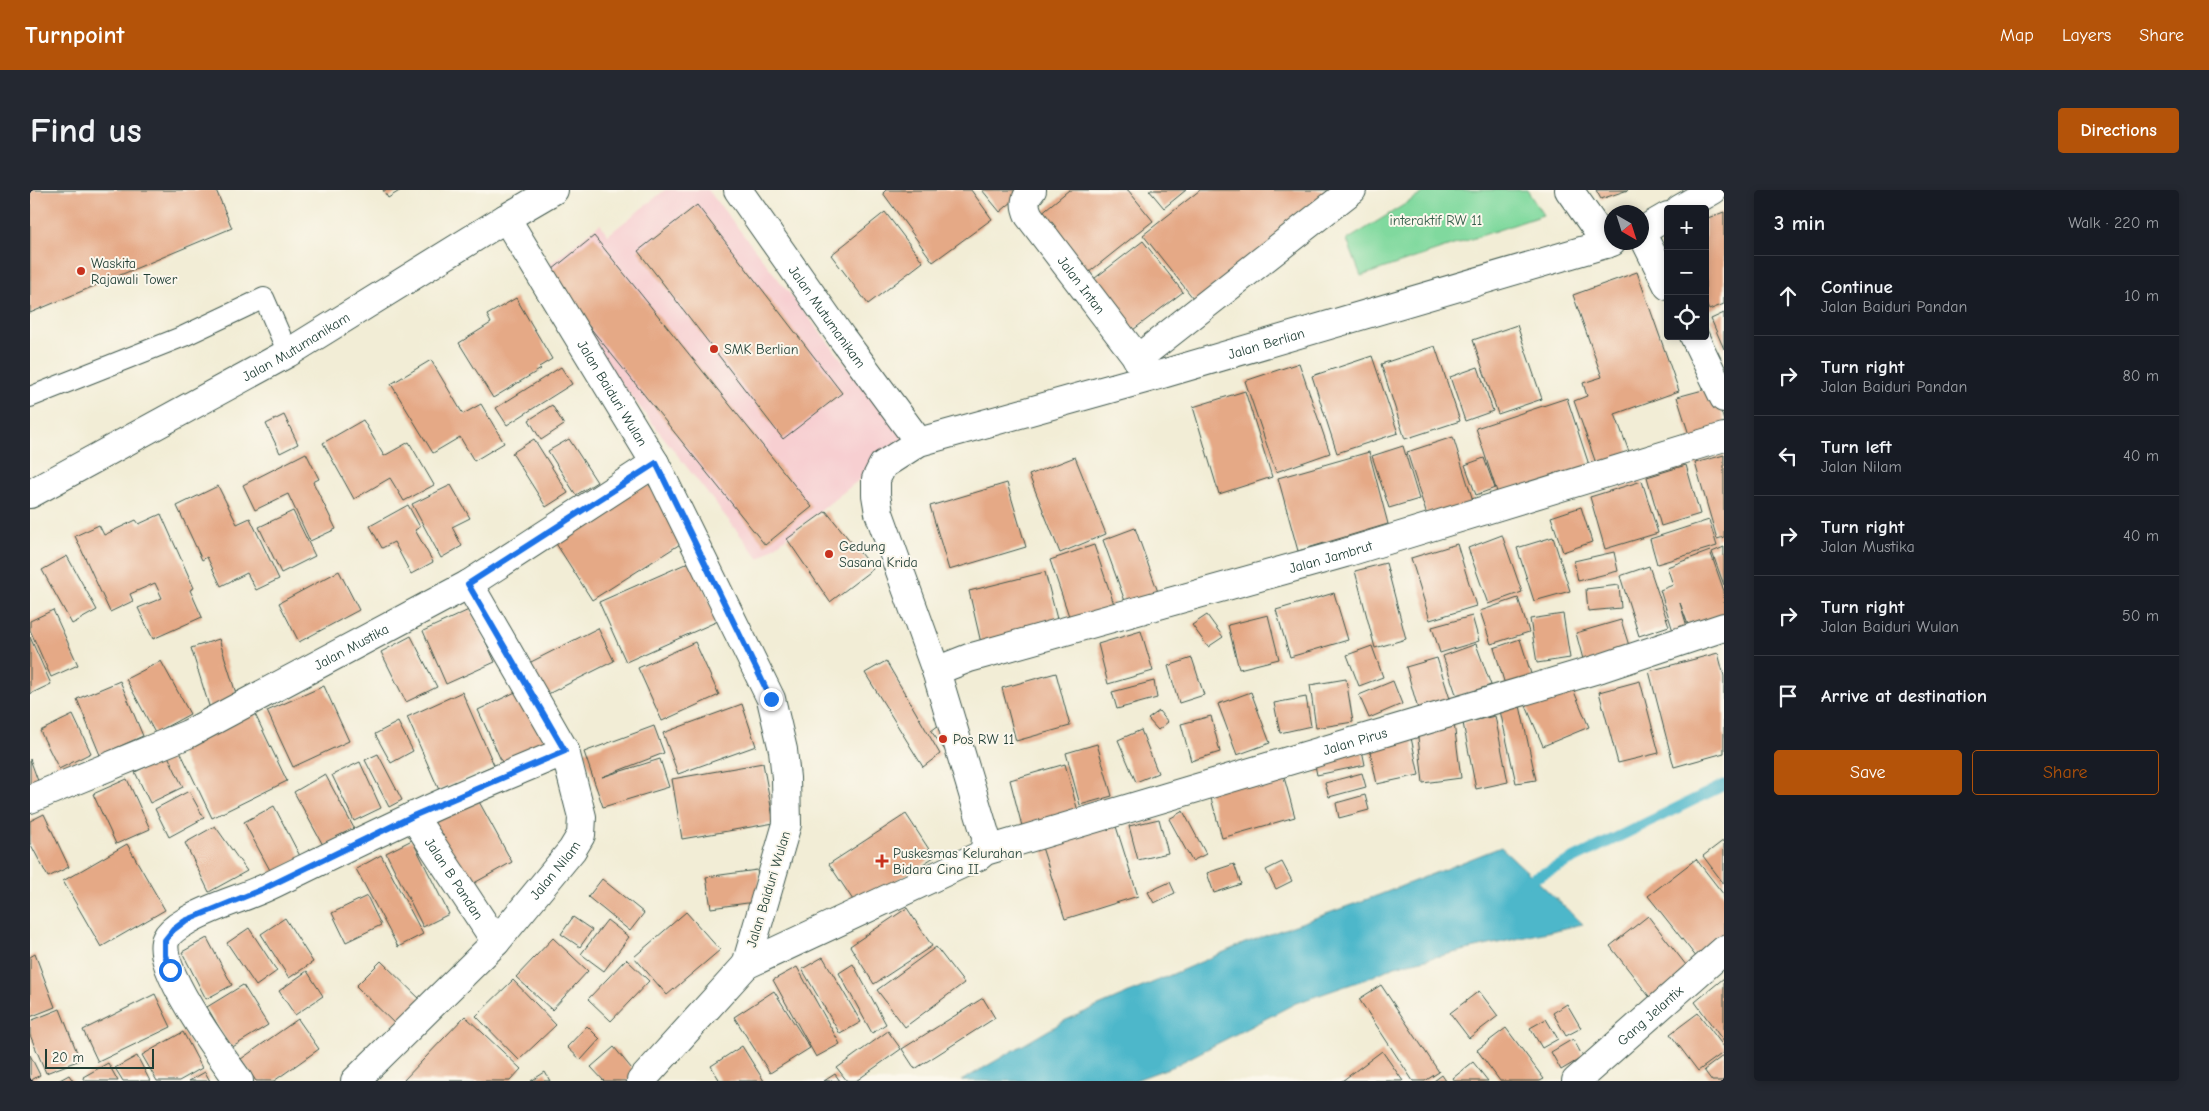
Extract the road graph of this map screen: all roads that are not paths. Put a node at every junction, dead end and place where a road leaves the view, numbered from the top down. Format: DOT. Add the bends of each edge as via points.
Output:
graph roads {
  1 [pos="554,190"];
  2 [pos="738,190"];
  3 [pos="1032,190"];
  4 [pos="1352,190"];
  5 [pos="1569,190"];
  6 [pos="1712,190"];
  7 [pos="1687,205"];
  8 [pos="506,218"];
  9 [pos="1664,219"];
  10 [pos="1649,228"];
  11 [pos="1604,236"];
  12 [pos="1604,244"];
  13 [pos="1649,247"];
  14 [pos="1664,278"];
  15 [pos="1696,340"];
  16 [pos="288,353"];
  17 [pos="1144,368"];
  18 [pos="30,397"];
  19 [pos="1724,398"];
  20 [pos="1724,437"];
  21 [pos="919,442"];
  22 [pos="656,463"];
  23 [pos="30,494"];
  24 [pos="468,584"];
  25 [pos="1724,627"];
  26 [pos="936,671"];
  27 [pos="565,751"];
  28 [pos="30,799"];
  29 [pos="413,816"];
  30 [pos="985,851"];
  31 [pos="496,942"];
  32 [pos="1724,950"];
  33 [pos="746,965"];
  34 [pos="239,1081"];
  35 [pos="355,1081"];
  36 [pos="641,1081"];
  37 [pos="1576,1081"];
  1 -- 8 [label="street, Jalan Mutumanikam"];
  2 -- 21 [label="street, Jalan Mutumanikam"];
  3 -- 17 [label="street, Jalan Intan" via="1026,197 1025,207 1029,216"];
  4 -- 17 [label="street"];
  5 -- 11 [label="street"];
  6 -- 7 [label="street"];
  8 -- 16 [label="street, Jalan Mutumanikam"];
  8 -- 22 [label="street, Jalan Baiduri Wulan"];
  9 -- 10 [label="street"];
  12 -- 17 [label="street, Jalan Berlian"];
  13 -- 14 [label="street"];
  15 -- 19 [label="street"];
  16 -- 18 [label="lane" via="264,298 184,336"];
  16 -- 23 [label="street, Jalan Mutumanikam"];
  17 -- 21 [label="street, Jalan Berlian"];
  20 -- 26 [label="street, Jalan Jambrut" via="1345,553 969,658"];
  21 -- 26 [label="street, Jalan Berlian" via="882,465 876,479 876,495 879,513"];
  22 -- 24 [label="street, Jalan Mustika"];
  22 -- 33 [label="street, Jalan Baiduri Wulan" via="771,699 783,750 787,824"];
  24 -- 27 [label="street, Jalan Nilam"];
  24 -- 28 [label="street, Jalan Mustika" via="188,734"];
  25 -- 30 [label="street, Jalan Pirus" via="1601,668"];
  26 -- 30 [label="street, Jalan Berlian" via="986,837"];
  27 -- 29 [label="street"];
  27 -- 31 [label="street, Jalan Nilam" via="582,817 581,835"];
  29 -- 31 [label="street, Jalan B Pandan"];
  29 -- 34 [label="street" via="263,889 185,921 165,940 170,970 204,1033"];
  30 -- 33 [label="street, Jalan Pirus"];
  31 -- 35 [label="street, Jalan Nilam"];
  32 -- 37 [label="street, Gang Jelantix"];
  33 -- 36 [label="street, Jalan Baiduri Wulan"];
}
